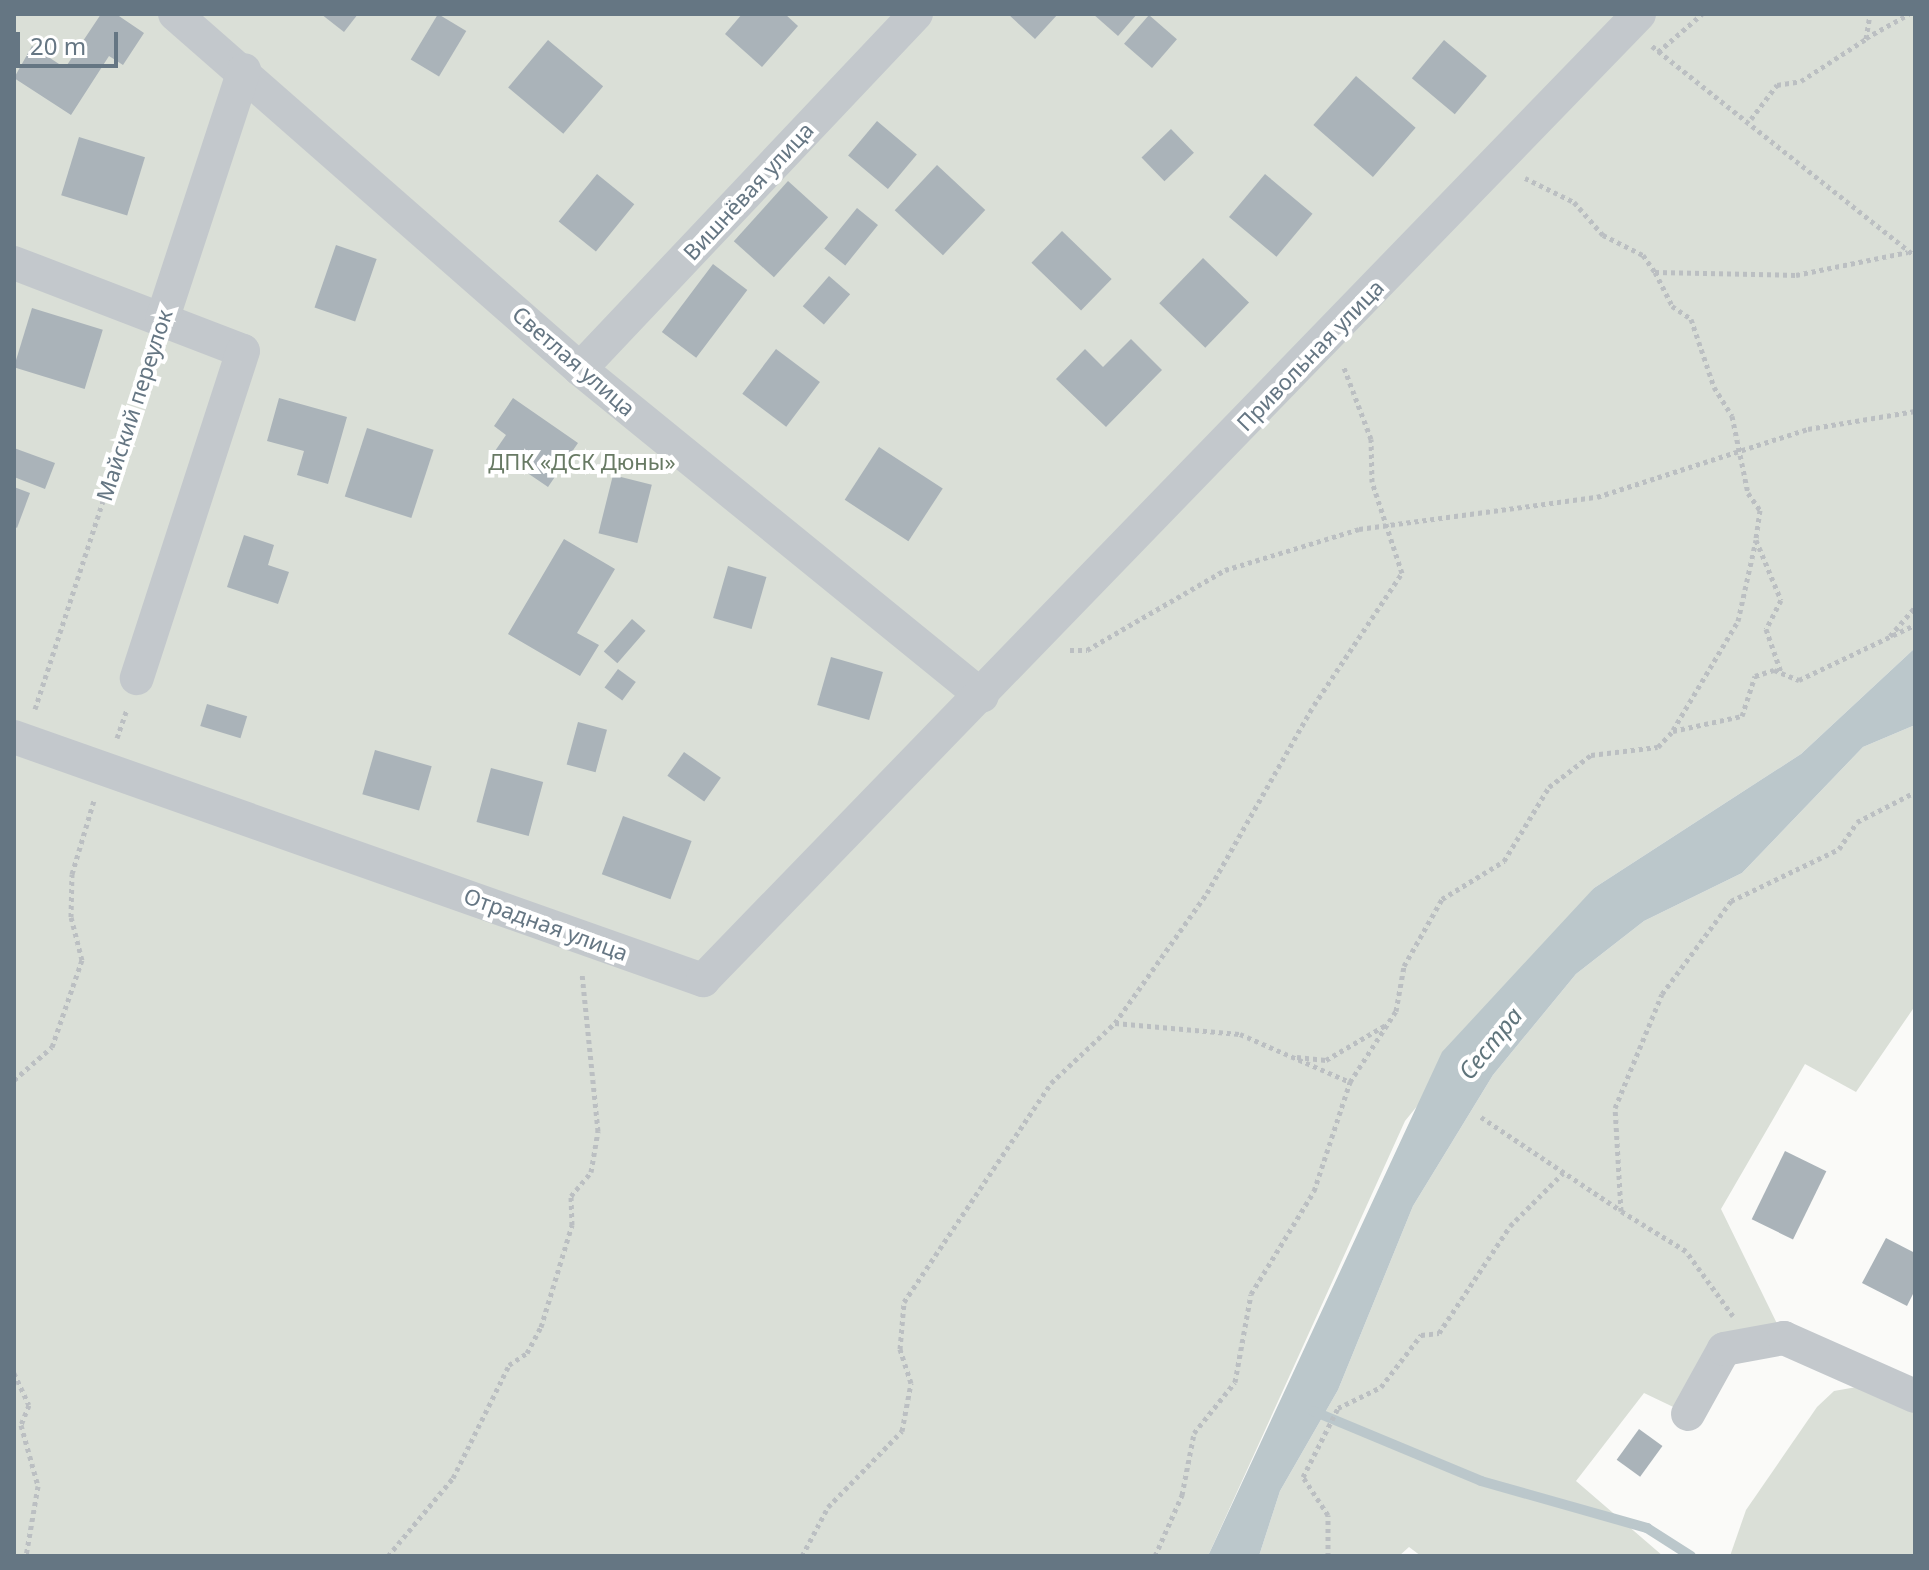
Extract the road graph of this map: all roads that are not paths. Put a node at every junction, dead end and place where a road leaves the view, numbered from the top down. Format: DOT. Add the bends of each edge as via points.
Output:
graph roads {
  1 [pos="916,14"];
  2 [pos="195,20"];
  3 [pos="1633,20"];
  4 [pos="244,70"];
  5 [pos="14,263"];
  6 [pos="162,320"];
  7 [pos="580,369"];
  8 [pos="137,678"];
  9 [pos="982,696"];
  10 [pos="19,738"];
  11 [pos="1915,1396"];
  12 [pos="1688,1414"];
  1 -- 7 [label="street, Вишнёвая улица"];
  2 -- 4 [label="street, Светлая улица"];
  3 -- 9 [label="street, Привольная улица"];
  4 -- 6 [label="street, Майский переулок"];
  4 -- 7 [label="street, Светлая улица"];
  5 -- 6 [label="street"];
  6 -- 8 [label="street" via="243,351"];
  7 -- 9 [label="street, Светлая улица"];
  9 -- 10 [label="street, Отрадная улица" via="703,980"];
  11 -- 12 [label="street" via="1784,1338 1771,1339 1724,1349"];
}
